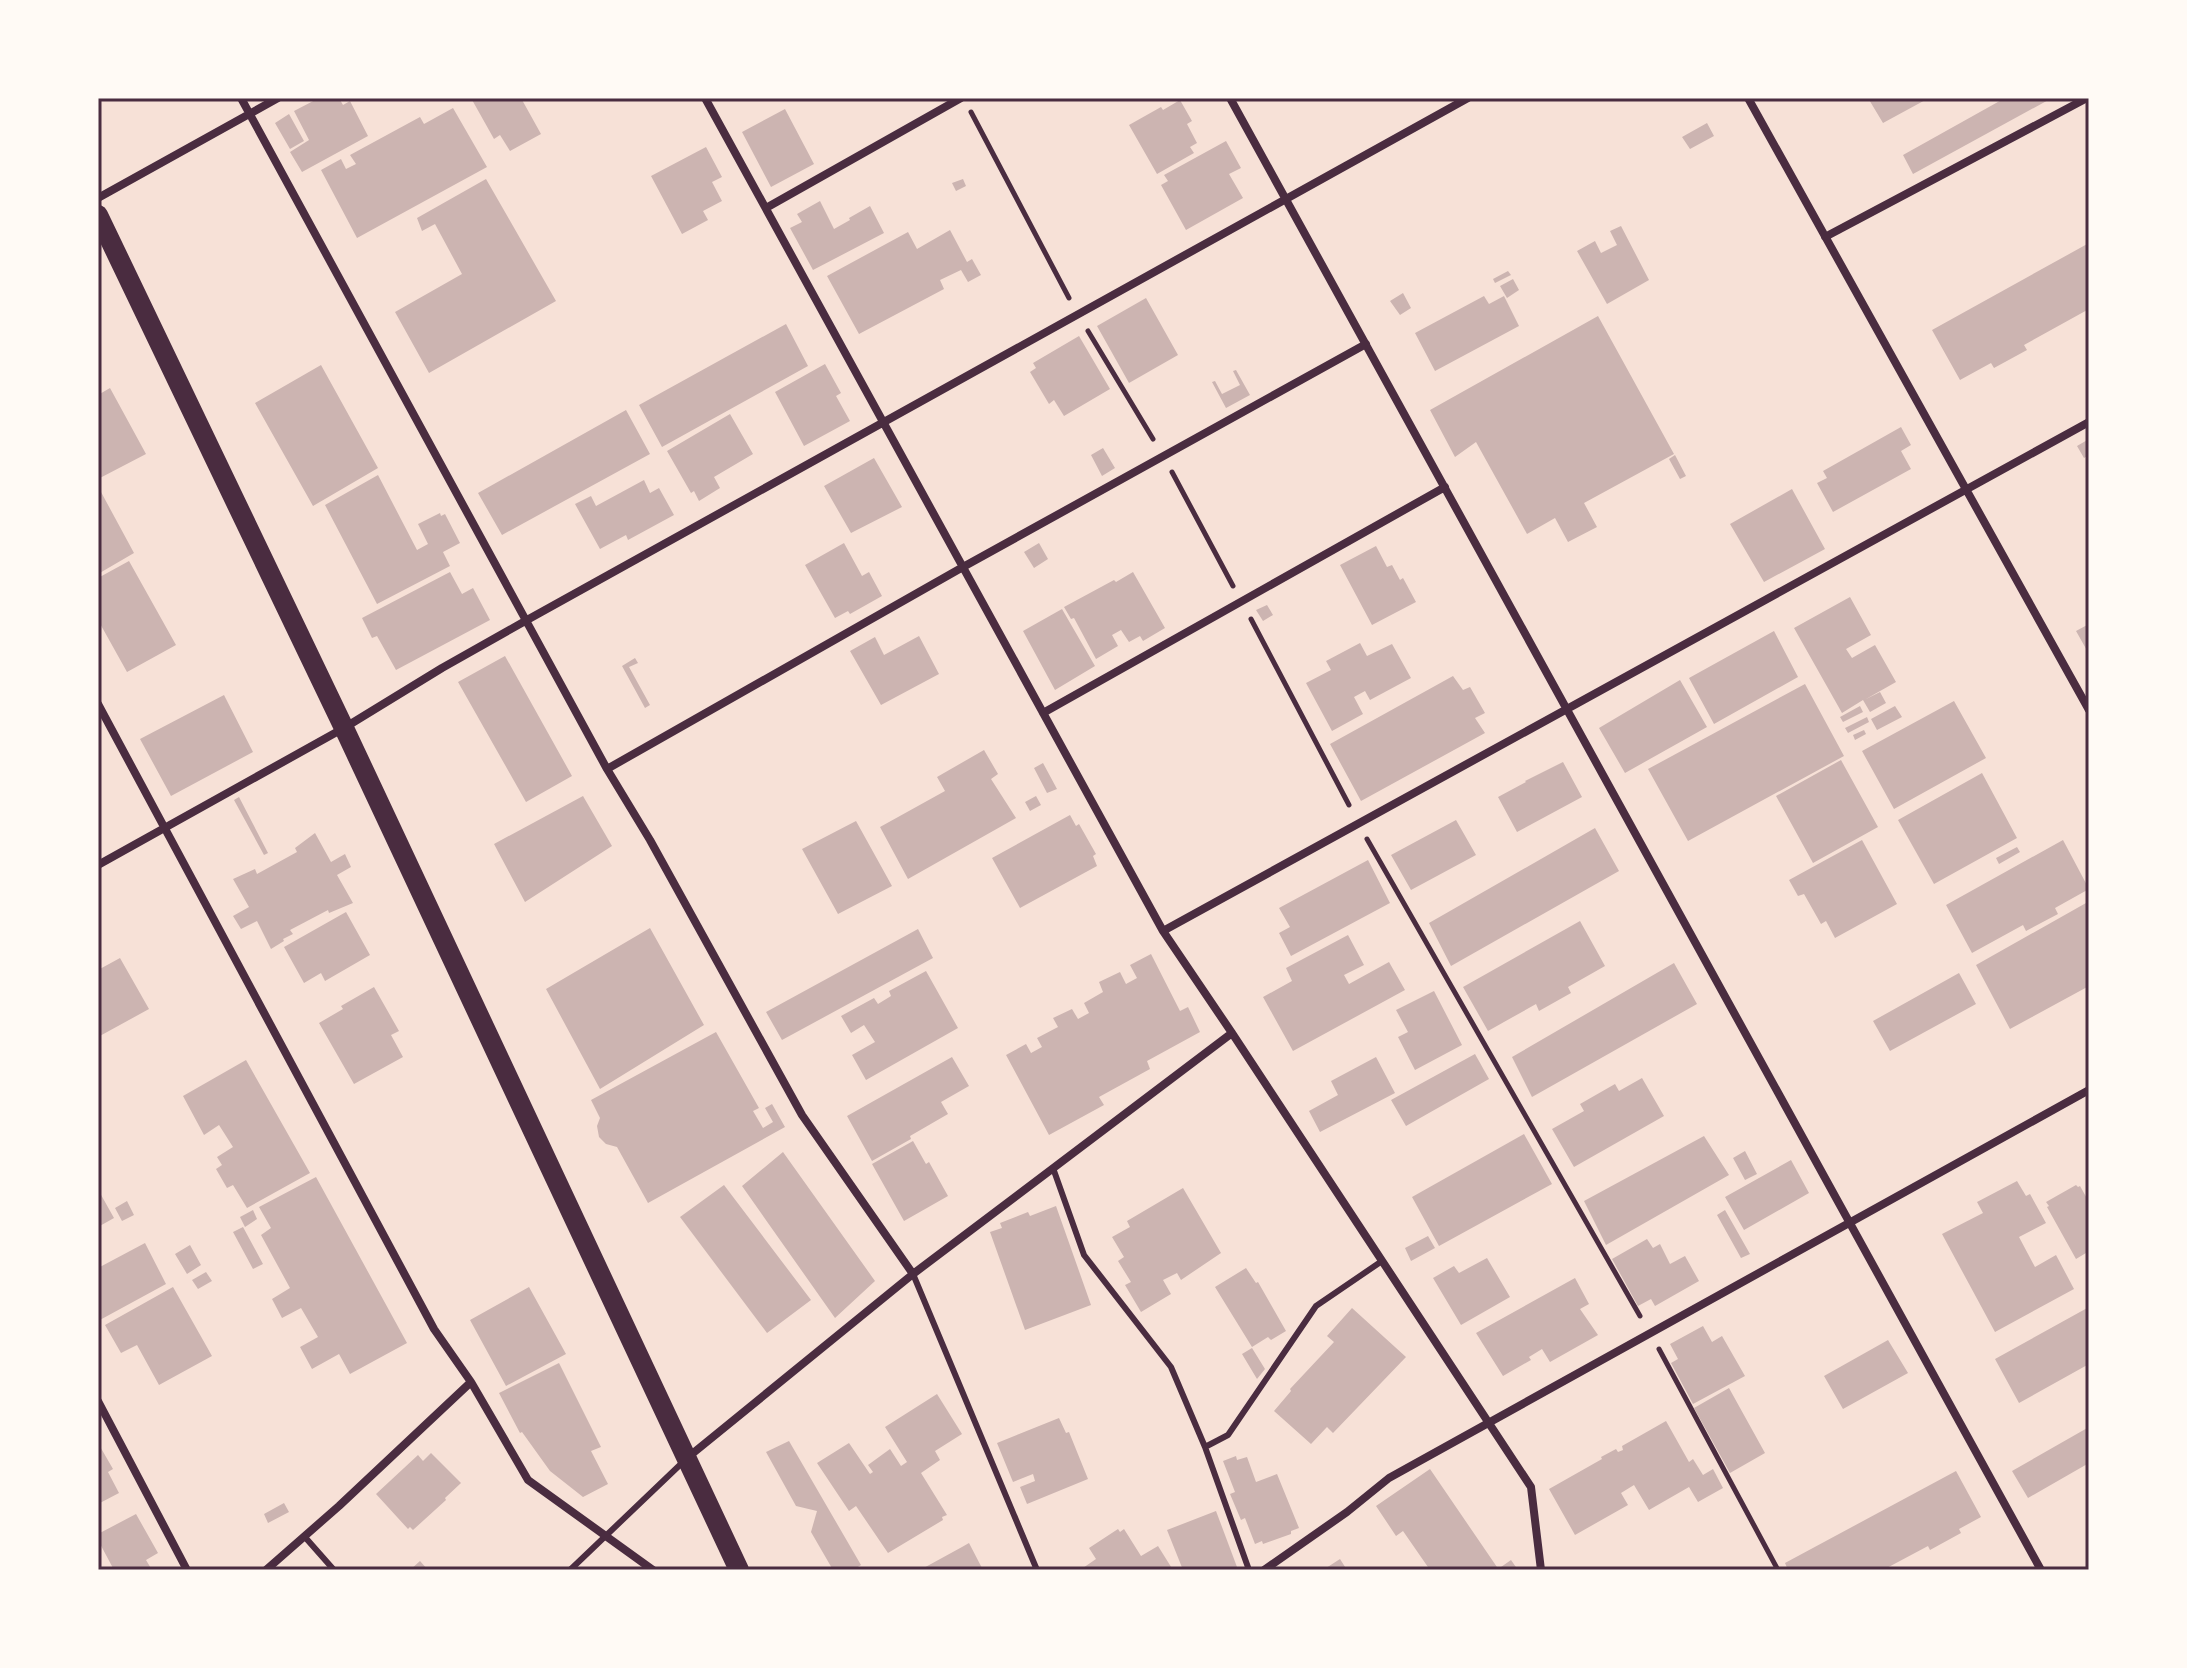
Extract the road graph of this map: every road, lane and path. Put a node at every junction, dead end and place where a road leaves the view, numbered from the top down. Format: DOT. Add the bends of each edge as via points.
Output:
graph roads {
  1 [pos="241,98"];
  2 [pos="278,98"];
  3 [pos="705,98"];
  4 [pos="961,98"];
  5 [pos="1230,98"];
  6 [pos="1468,98"];
  7 [pos="1748,98"];
  8 [pos="2087,98"];
  9 [pos="250,114"];
  10 [pos="98,198"];
  11 [pos="1287,200"];
  12 [pos="766,208"];
  13 [pos="98,215"];
  14 [pos="1825,237"];
  15 [pos="104,246"];
  16 [pos="1366,344"];
  17 [pos="884,422"];
  18 [pos="2089,422"];
  19 [pos="1445,487"];
  20 [pos="1966,490"];
  21 [pos="963,567"];
  22 [pos="527,620"];
  23 [pos="98,704"];
  24 [pos="1568,709"];
  25 [pos="2089,710"];
  26 [pos="1043,713"];
  27 [pos="344,728"];
  28 [pos="607,769"];
  29 [pos="165,828"];
  30 [pos="98,865"];
  31 [pos="1163,931"];
  32 [pos="1232,1033"];
  33 [pos="2089,1090"];
  34 [pos="1053,1168"];
  35 [pos="1848,1223"];
  36 [pos="1382,1261"];
  37 [pos="913,1274"];
  38 [pos="471,1382"];
  39 [pos="98,1401"];
  40 [pos="1488,1423"];
  41 [pos="1205,1447"];
  42 [pos="686,1459"];
  43 [pos="304,1536"];
  44 [pos="607,1536"];
  45 [pos="187,1570"];
  46 [pos="266,1570"];
  47 [pos="334,1570"];
  48 [pos="570,1570"];
  49 [pos="653,1570"];
  50 [pos="739,1570"];
  51 [pos="1037,1570"];
  52 [pos="1249,1570"];
  53 [pos="1264,1570"];
  54 [pos="1541,1570"];
  55 [pos="2041,1570"];
  1 -- 9 [label="street"];
  2 -- 9 [label="street"];
  3 -- 12 [label="street"];
  4 -- 12 [label="street"];
  5 -- 11 [label="street"];
  6 -- 11 [label="street"];
  7 -- 14 [label="street"];
  8 -- 14 [label="street"];
  9 -- 10 [label="street"];
  9 -- 22 [label="street"];
  11 -- 16 [label="street"];
  11 -- 17 [label="street"];
  12 -- 17 [label="street"];
  13 -- 15 [label="main road"];
  14 -- 20 [label="street"];
  15 -- 27 [label="main road"];
  16 -- 19 [label="street"];
  16 -- 21 [label="street"];
  17 -- 21 [label="street"];
  17 -- 22 [label="street"];
  18 -- 20 [label="street"];
  19 -- 24 [label="street"];
  19 -- 26 [label="street"];
  20 -- 24 [label="street"];
  20 -- 25 [label="street"];
  21 -- 26 [label="street"];
  21 -- 28 [label="street"];
  22 -- 27 [label="street"];
  22 -- 28 [label="street"];
  23 -- 29 [label="street"];
  24 -- 31 [label="street"];
  24 -- 35 [label="street"];
  26 -- 31 [label="street"];
  27 -- 29 [label="street"];
  27 -- 42 [label="main road"];
  28 -- 37 [label="street" via="802,1115"];
  29 -- 30 [label="street"];
  29 -- 38 [label="street" via="434,1329"];
  31 -- 32 [label="street"];
  32 -- 34 [label="street"];
  32 -- 36 [label="street"];
  33 -- 35 [label="street"];
  34 -- 37 [label="street"];
  34 -- 41 [label="lane" via="1084,1255 1171,1367"];
  35 -- 40 [label="street"];
  35 -- 55 [label="street"];
  36 -- 40 [label="street"];
  36 -- 41 [label="lane" via="1316,1306 1228,1435"];
  37 -- 42 [label="street"];
  37 -- 51 [label="lane"];
  38 -- 43 [label="street"];
  38 -- 44 [label="street" via="528,1480"];
  39 -- 45 [label="street"];
  40 -- 53 [label="street" via="1389,1478"];
  40 -- 54 [label="street" via="1531,1487"];
  41 -- 52 [label="lane"];
  42 -- 44 [label="lane"];
  42 -- 50 [label="main road"];
  43 -- 46 [label="street"];
  43 -- 47 [label="lane"];
  44 -- 48 [label="lane"];
  44 -- 49 [label="street"];
}
